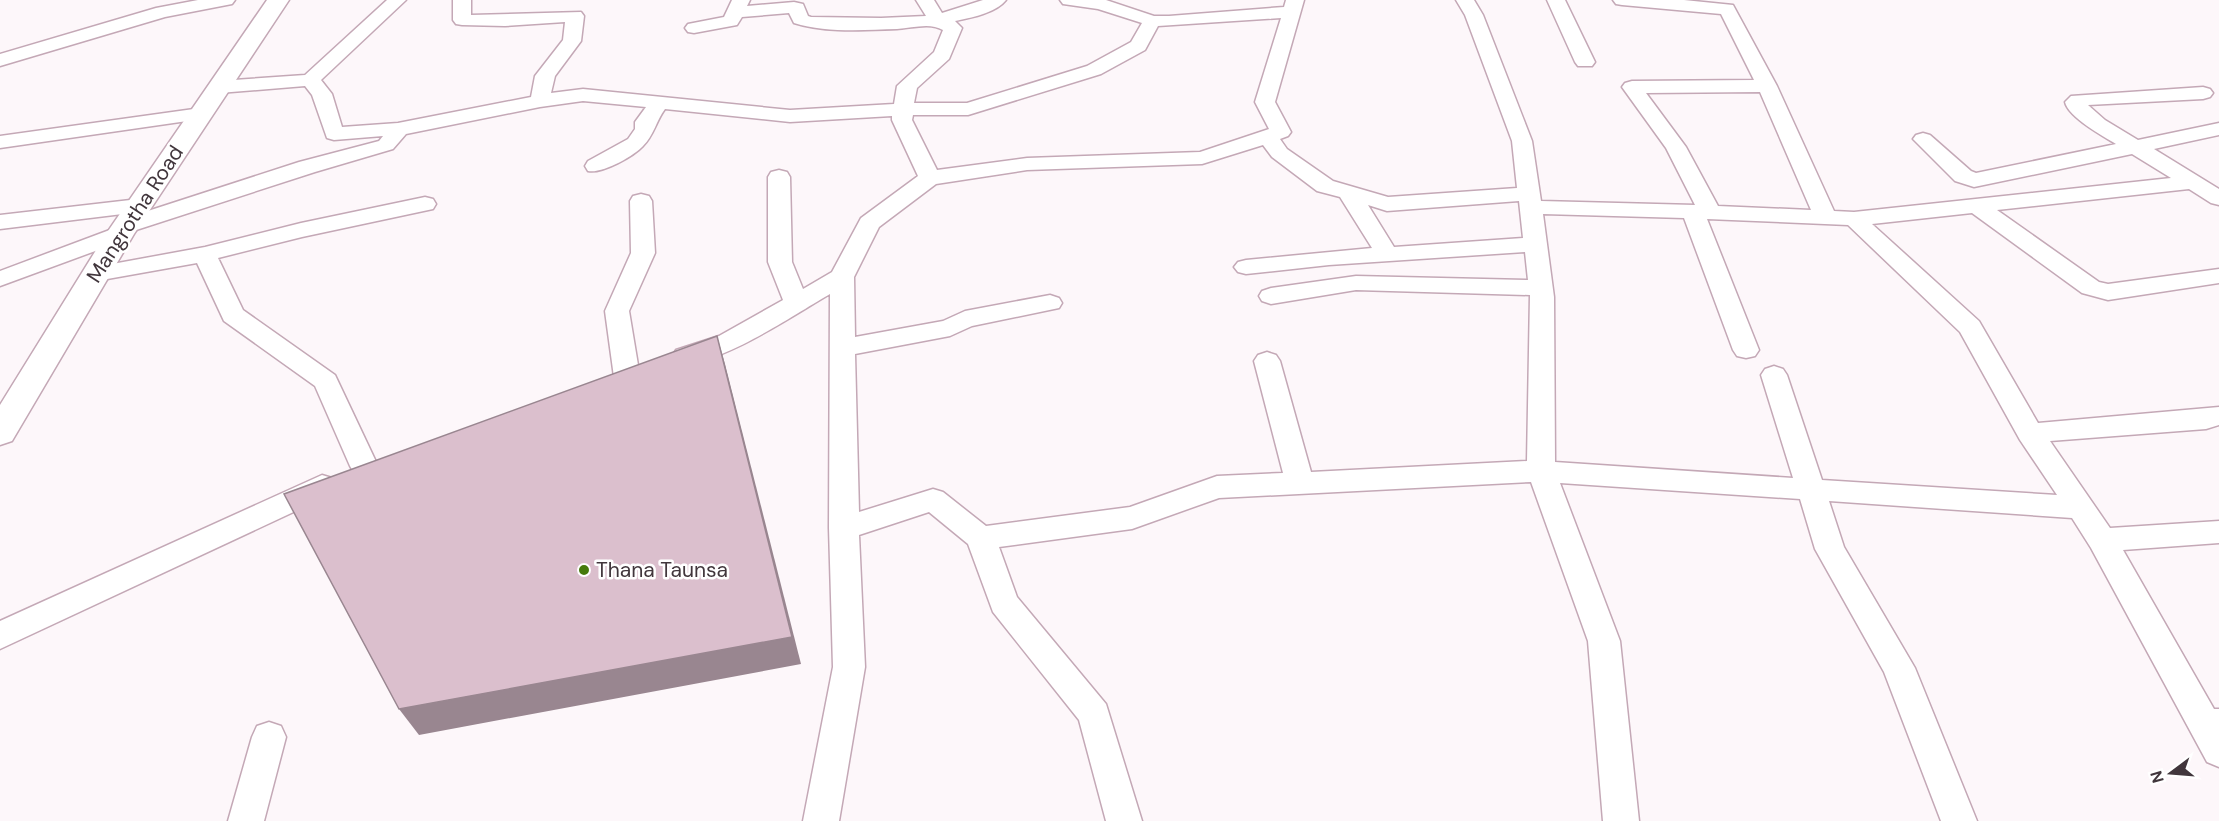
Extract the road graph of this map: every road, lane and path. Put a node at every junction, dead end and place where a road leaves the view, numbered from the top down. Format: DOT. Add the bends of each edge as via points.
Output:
graph roads {
  1 [pos="226,0"];
  2 [pos="278,0"];
  3 [pos="397,0"];
  4 [pos="462,0"];
  5 [pos="997,0"];
  6 [pos="1069,0"];
  7 [pos="1465,0"];
  8 [pos="1556,0"];
  9 [pos="1622,0"];
  10 [pos="1696,4"];
  11 [pos="739,6"];
  12 [pos="1294,6"];
  13 [pos="931,10"];
  14 [pos="1152,21"];
  15 [pos="694,28"];
  16 [pos="0,60"];
  17 [pos="1584,62"];
  18 [pos="310,80"];
  19 [pos="1767,86"];
  20 [pos="219,87"];
  21 [pos="2203,93"];
  22 [pos="540,101"];
  23 [pos="659,103"];
  24 [pos="904,109"];
  25 [pos="201,114"];
  26 [pos="398,129"];
  27 [pos="2219,129"];
  28 [pos="1268,136"];
  29 [pos="1923,139"];
  30 [pos="0,142"];
  31 [pos="2134,147"];
  32 [pos="596,166"];
  33 [pos="779,177"];
  34 [pos="930,178"];
  35 [pos="2191,182"];
  36 [pos="1348,192"];
  37 [pos="2219,198"];
  38 [pos="641,201"];
  39 [pos="1529,201"];
  40 [pos="425,204"];
  41 [pos="1976,205"];
  42 [pos="1702,211"];
  43 [pos="1826,218"];
  44 [pos="1854,219"];
  45 [pos="0,222"];
  46 [pos="128,222"];
  47 [pos="1535,244"];
  48 [pos="205,254"];
  49 [pos="1387,254"];
  50 [pos="1246,267"];
  51 [pos="96,274"];
  52 [pos="2219,276"];
  53 [pos="842,277"];
  54 [pos="0,279"];
  55 [pos="1540,288"];
  56 [pos="1271,296"];
  57 [pos="1050,303"];
  58 [pos="797,304"];
  59 [pos="841,348"];
  60 [pos="1746,350"];
  61 [pos="1267,361"];
  62 [pos="1774,375"];
  63 [pos="2219,416"];
  64 [pos="0,433"];
  65 [pos="2030,433"];
  66 [pos="1540,471"];
  67 [pos="1300,484"];
  68 [pos="1809,488"];
  69 [pos="2081,508"];
  70 [pos="844,528"];
  71 [pos="2219,532"];
  72 [pos="981,538"];
  73 [pos="2102,540"];
  74 [pos="0,636"];
  75 [pos="2214,733"];
  76 [pos="269,737"];
  77 [pos="246,821"];
  78 [pos="821,821"];
  79 [pos="1124,821"];
  80 [pos="1621,821"];
  81 [pos="1959,821"];
  1 -- 16 [label="street" via="162,12"];
  2 -- 20 [label="main road, Mangrotha Road"];
  3 -- 18 [label="street"];
  4 -- 22 [label="street" via="462,20 574,16 572,41 545,76"];
  5 -- 13 [label="street" via="986,6"];
  6 -- 14 [label="street" via="1101,4"];
  7 -- 39 [label="street" via="1522,141"];
  8 -- 17 [label="street"];
  9 -- 10 [label="street"];
  10 -- 19 [label="street" via="1727,9"];
  11 -- 13 [label="street" via="794,7 804,21 885,25"];
  11 -- 15 [label="street" via="731,21"];
  12 -- 14 [label="street" via="1190,22"];
  12 -- 28 [label="street" via="1265,102 1281,132"];
  13 -- 24 [label="street" via="953,28 942,54 907,86"];
  14 -- 24 [label="street" via="1138,46 1065,81 969,109"];
  18 -- 20 [label="street"];
  18 -- 26 [label="street" via="322,93 334,134"];
  19 -- 42 [label="street" via="1632,87 1676,147"];
  19 -- 43 [label="street"];
  20 -- 25 [label="main road, Mangrotha Road"];
  21 -- 31 [label="street" via="2075,102 2098,124"];
  22 -- 23 [label="street" via="583,95"];
  22 -- 26 [label="street"];
  23 -- 24 [label="street" via="790,116"];
  23 -- 32 [label="street" via="635,142"];
  24 -- 34 [label="street" via="902,120"];
  25 -- 30 [label="street"];
  25 -- 46 [label="main road, Mangrotha Road"];
  26 -- 46 [label="street" via="386,145"];
  27 -- 31 [label="street"];
  28 -- 34 [label="street" via="1203,158 1027,165"];
  28 -- 36 [label="street" via="1279,153 1325,186"];
  29 -- 31 [label="street" via="1963,176 1974,180"];
  31 -- 35 [label="street"];
  33 -- 58 [label="street" via="780,262"];
  34 -- 53 [label="street" via="869,223"];
  35 -- 37 [label="street"];
  35 -- 41 [label="street"];
  36 -- 39 [label="street" via="1387,204"];
  36 -- 49 [label="street"];
  38 -- 58 [label="street" via="643,253 617,311 635,374 728,342"];
  39 -- 42 [label="street"];
  39 -- 47 [label="street"];
  40 -- 48 [label="street"];
  41 -- 44 [label="street"];
  41 -- 52 [label="street" via="2100,291"];
  42 -- 43 [label="street"];
  42 -- 60 [label="street"];
  43 -- 44 [label="street"];
  44 -- 65 [label="street" via="1970,327"];
  45 -- 46 [label="street"];
  46 -- 51 [label="main road, Mangrotha Road"];
  46 -- 54 [label="street"];
  47 -- 49 [label="street"];
  47 -- 55 [label="street"];
  48 -- 51 [label="street"];
  48 -- 74 [label="street" via="233,315 326,381 375,463"];
  49 -- 50 [label="street"];
  51 -- 64 [label="main road, Mangrotha Road"];
  53 -- 58 [label="street"];
  53 -- 59 [label="street"];
  55 -- 56 [label="street" via="1356,283"];
  55 -- 66 [label="street"];
  57 -- 59 [label="street" via="965,319 950,328"];
  59 -- 70 [label="street"];
  61 -- 67 [label="street"];
  62 -- 68 [label="street"];
  63 -- 65 [label="street"];
  65 -- 69 [label="street"];
  66 -- 67 [label="street"];
  66 -- 68 [label="street"];
  66 -- 80 [label="street" via="1605,641"];
  67 -- 72 [label="street" via="1217,487 1132,518"];
  68 -- 69 [label="street"];
  68 -- 81 [label="street" via="1830,549 1899,668"];
  69 -- 73 [label="street"];
  70 -- 72 [label="street" via="933,500"];
  70 -- 78 [label="street" via="849,667"];
  71 -- 73 [label="street"];
  72 -- 79 [label="street" via="1004,603 1094,714"];
  73 -- 75 [label="street"];
  76 -- 77 [label="street"];
}
